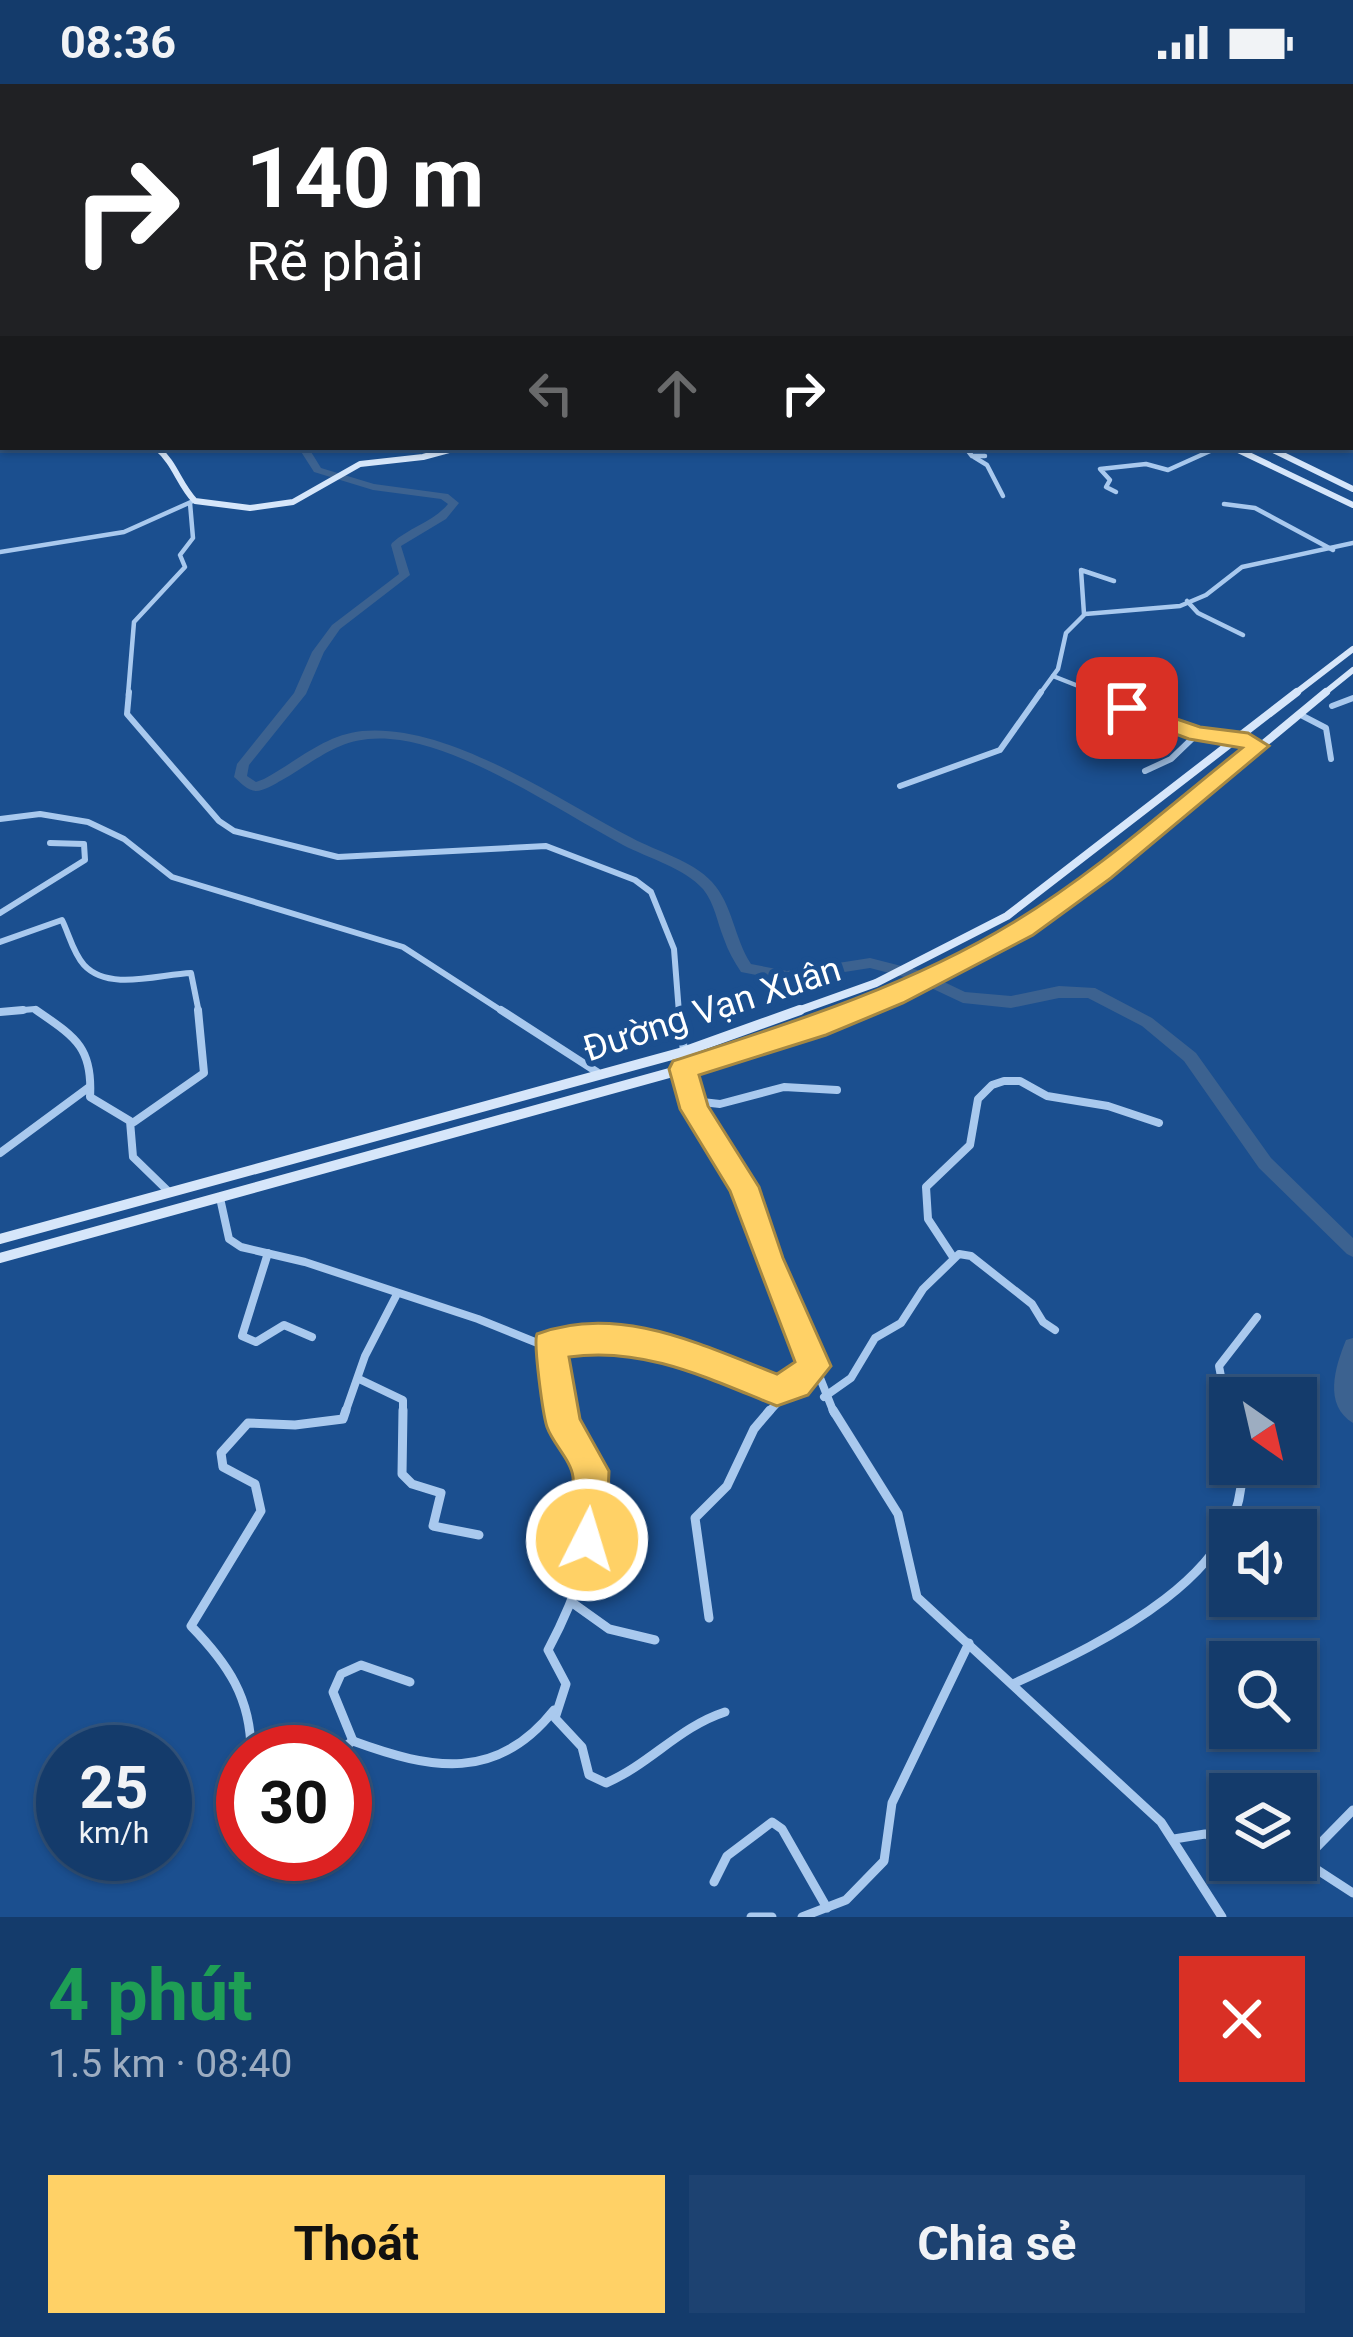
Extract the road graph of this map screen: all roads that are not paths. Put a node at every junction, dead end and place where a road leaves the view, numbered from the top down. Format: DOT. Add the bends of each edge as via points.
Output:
graph roads {
  1 [pos="160,450"];
  2 [pos="445,450"];
  3 [pos="968,450"];
  4 [pos="1212,450"];
  5 [pos="1238,450"];
  6 [pos="1264,450"];
  7 [pos="1272,450"];
  8 [pos="985,456"];
  9 [pos="1250,456"];
  10 [pos="974,457"];
  11 [pos="1353,489"];
  12 [pos="1116,492"];
  13 [pos="1004,496"];
  14 [pos="192,502"];
  15 [pos="1224,504"];
  16 [pos="1353,505"];
  17 [pos="1353,543"];
  18 [pos="1344,547"];
  19 [pos="1333,550"];
  20 [pos="0,552"];
  21 [pos="1353,552"];
  22 [pos="1114,581"];
  23 [pos="1186,602"];
  24 [pos="1085,614"];
  25 [pos="1243,635"];
  26 [pos="1353,649"];
  27 [pos="1352,671"];
  28 [pos="1053,676"];
  29 [pos="1353,698"];
  30 [pos="1332,706"];
  31 [pos="1299,714"];
  32 [pos="1197,734"];
  33 [pos="1240,738"];
  34 [pos="1257,746"];
  35 [pos="1331,758"];
  36 [pos="1145,771"];
  37 [pos="900,786"];
  38 [pos="0,818"];
  39 [pos="50,843"];
  40 [pos="0,913"];
  41 [pos="0,941"];
  42 [pos="0,1012"];
  43 [pos="683,1052"];
  44 [pos="683,1069"];
  45 [pos="600,1074"];
  46 [pos="88,1088"];
  47 [pos="837,1090"];
  48 [pos="690,1100"];
  49 [pos="134,1122"];
  50 [pos="1159,1123"];
  51 [pos="0,1153"];
  52 [pos="170,1192"];
  53 [pos="220,1197"];
  54 [pos="0,1239"];
  55 [pos="268,1253"];
  56 [pos="953,1257"];
  57 [pos="0,1258"];
  58 [pos="397,1295"];
  59 [pos="1257,1317"];
  60 [pos="1055,1330"];
  61 [pos="312,1337"];
  62 [pos="549,1345"];
  63 [pos="814,1366"];
  64 [pos="1221,1377"];
  65 [pos="359,1379"];
  66 [pos="777,1390"];
  67 [pos="824,1397"];
  68 [pos="1243,1485"];
  69 [pos="479,1535"];
  70 [pos="574,1604"];
  71 [pos="709,1618"];
  72 [pos="655,1640"];
  73 [pos="969,1643"];
  74 [pos="410,1682"];
  75 [pos="1015,1683"];
  76 [pos="554,1710"];
  77 [pos="725,1712"];
  78 [pos="251,1725"];
  79 [pos="346,1725"];
  80 [pos="372,1750"];
  81 [pos="1353,1810"];
  82 [pos="1209,1835"];
  83 [pos="1174,1839"];
  84 [pos="1317,1843"];
  85 [pos="1317,1870"];
  86 [pos="713,1882"];
  87 [pos="1353,1893"];
  88 [pos="827,1908"];
  89 [pos="751,1917"];
  90 [pos="772,1917"];
  91 [pos="802,1917"];
  92 [pos="1222,1917"];
  1 -- 14 [label="main road" via="176,464"];
  2 -- 14 [label="main road" via="344,470 280,506"];
  3 -- 10 [label="street"];
  4 -- 12 [label="street" via="1168,470 1100,470"];
  5 -- 9 [label="main road"];
  6 -- 9 [label="main road"];
  7 -- 11 [label="main road"];
  8 -- 10 [label="street"];
  9 -- 16 [label="main road"];
  10 -- 13 [label="street"];
  14 -- 20 [label="street" via="124,532"];
  14 -- 43 [label="street" via="193,538 180,555 185,567 134,622 124,706 179,777 234,831 326,855 532,845 635,880 657,899 670,930"];
  15 -- 19 [label="street" via="1255,508"];
  17 -- 18 [label="street"];
  18 -- 19 [label="street"];
  18 -- 21 [label="street"];
  19 -- 23 [label="street" via="1234,570"];
  22 -- 24 [label="street" via="1081,570"];
  23 -- 24 [label="street"];
  23 -- 25 [label="street"];
  24 -- 28 [label="street" via="1066,633"];
  26 -- 33 [label="main road, Đường Vạn Xuân"];
  27 -- 31 [label="main road, Đường Vạn Xuân"];
  28 -- 32 [label="street"];
  28 -- 37 [label="street" via="995,753"];
  29 -- 30 [label="street"];
  31 -- 34 [label="main road, Đường Vạn Xuân"];
  31 -- 35 [label="street" via="1325,728"];
  32 -- 33 [label="street"];
  32 -- 36 [label="street"];
  33 -- 34 [label="main road"];
  33 -- 43 [label="main road, Đường Vạn Xuân" via="1026,902 924,961"];
  34 -- 44 [label="main road, Đường Vạn Xuân" via="1024,928 816,1028"];
  38 -- 45 [label="street" via="88,822 172,877 403,947"];
  39 -- 40 [label="street" via="83,844 85,860"];
  41 -- 49 [label="street" via="62,920 82,963 100,976 191,973 204,1073"];
  42 -- 46 [label="street" via="34,1009 64,1028 92,1064"];
  43 -- 44 [label="street"];
  43 -- 45 [label="main road, Đường Vạn Xuân"];
  44 -- 48 [label="street"];
  44 -- 53 [label="main road, Đường Vạn Xuân"];
  45 -- 52 [label="main road, Đường Vạn Xuân"];
  46 -- 49 [label="street" via="99,1105"];
  46 -- 51 [label="street"];
  47 -- 48 [label="street" via="767,1090 716,1107"];
  48 -- 63 [label="street" via="744,1187"];
  49 -- 52 [label="street" via="133,1157"];
  50 -- 56 [label="street" via="1047,1096 1019,1081 985,1090 973,1106 970,1145 926,1188 930,1226"];
  52 -- 54 [label="main road, Đường Vạn Xuân"];
  53 -- 55 [label="street" via="229,1239"];
  53 -- 57 [label="main road, Đường Vạn Xuân"];
  55 -- 58 [label="street"];
  55 -- 61 [label="street" via="242,1336 256,1342 284,1325"];
  56 -- 60 [label="street" via="971,1256"];
  56 -- 67 [label="street" via="901,1323 875,1338 851,1378"];
  58 -- 62 [label="street"];
  58 -- 65 [label="street"];
  59 -- 64 [label="street" via="1219,1366"];
  62 -- 66 [label="street" via="597,1338 669,1347"];
  62 -- 70 [label="street" via="562,1422 593,1482"];
  63 -- 66 [label="street"];
  63 -- 67 [label="street"];
  65 -- 69 [label="street" via="404,1400 400,1468 412,1484 441,1493 433,1526"];
  65 -- 78 [label="street" via="343,1419 248,1423 221,1453 224,1467 255,1484 261,1511 191,1626 221,1657"];
  66 -- 71 [label="street" via="777,1403 754,1429 727,1486 695,1518"];
  67 -- 73 [label="street" via="898,1514 916,1597"];
  68 -- 75 [label="street" via="1202,1571 1095,1646"];
  70 -- 72 [label="street" via="609,1629"];
  70 -- 76 [label="street" via="548,1651 566,1684"];
  73 -- 75 [label="street"];
  73 -- 88 [label="street" via="892,1803 884,1861 856,1893"];
  74 -- 79 [label="street" via="362,1665 341,1674 333,1692"];
  75 -- 83 [label="street"];
  76 -- 77 [label="street" via="582,1747 589,1775 606,1784 687,1724"];
  76 -- 80 [label="street" via="527,1741 494,1757 437,1764"];
  81 -- 84 [label="street"];
  82 -- 83 [label="street"];
  83 -- 92 [label="street"];
  85 -- 87 [label="street"];
  86 -- 88 [label="street" via="727,1856 772,1822"];
  88 -- 91 [label="street"];
  89 -- 90 [label="street"];
}
